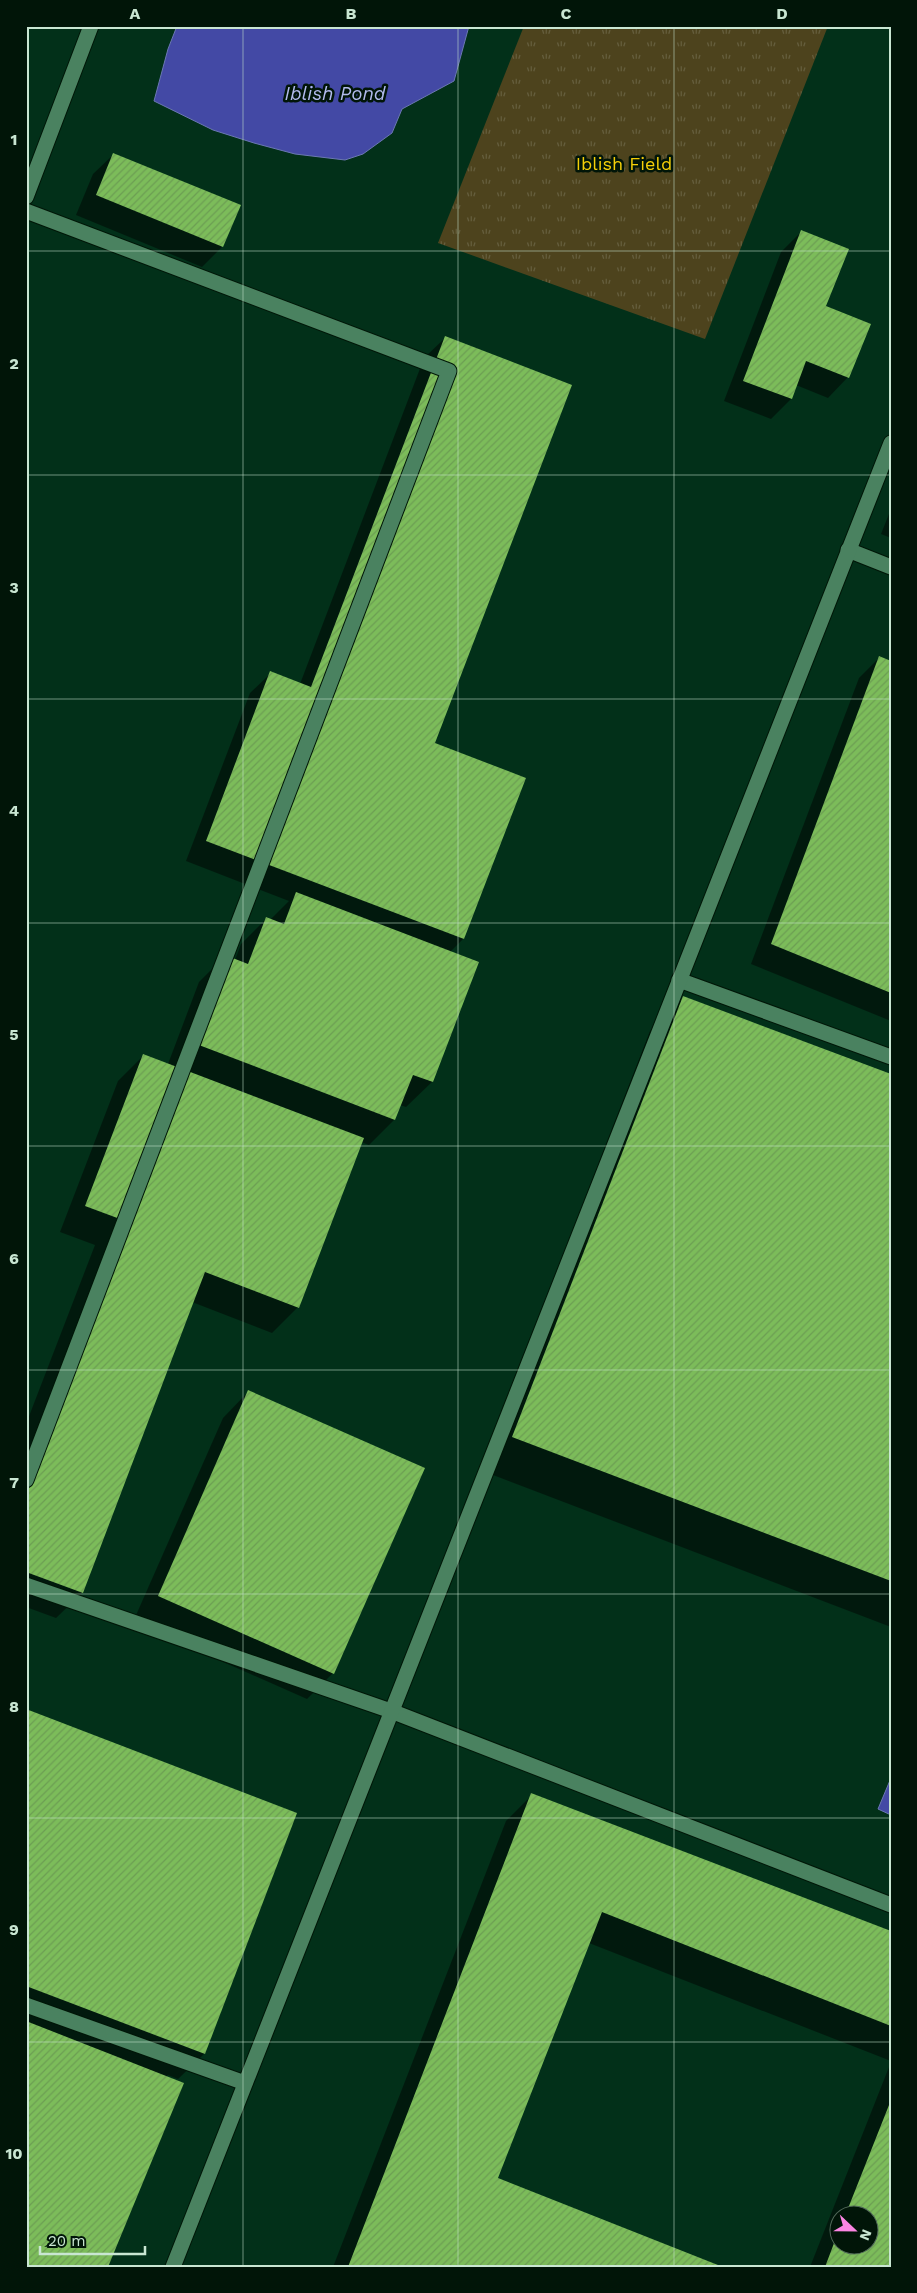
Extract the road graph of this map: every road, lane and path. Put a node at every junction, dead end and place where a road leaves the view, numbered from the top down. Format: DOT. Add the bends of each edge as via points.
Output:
graph roads {
  1 [pos="91,26"];
  2 [pos="26,197"];
  3 [pos="26,211"];
  4 [pos="891,443"];
  5 [pos="848,550"];
  6 [pos="891,567"];
  7 [pos="679,980"];
  8 [pos="891,1057"];
  9 [pos="26,1480"];
  10 [pos="26,1586"];
  11 [pos="391,1711"];
  12 [pos="891,1905"];
  13 [pos="26,2004"];
  14 [pos="245,2084"];
  15 [pos="173,2267"];
  1 -- 2 [label="street"];
  3 -- 9 [label="street" via="449,371"];
  4 -- 5 [label="street"];
  5 -- 6 [label="street"];
  5 -- 7 [label="street"];
  7 -- 8 [label="street"];
  7 -- 11 [label="street"];
  10 -- 11 [label="street"];
  11 -- 12 [label="street"];
  11 -- 14 [label="street"];
  13 -- 14 [label="street"];
  14 -- 15 [label="street"];
}
